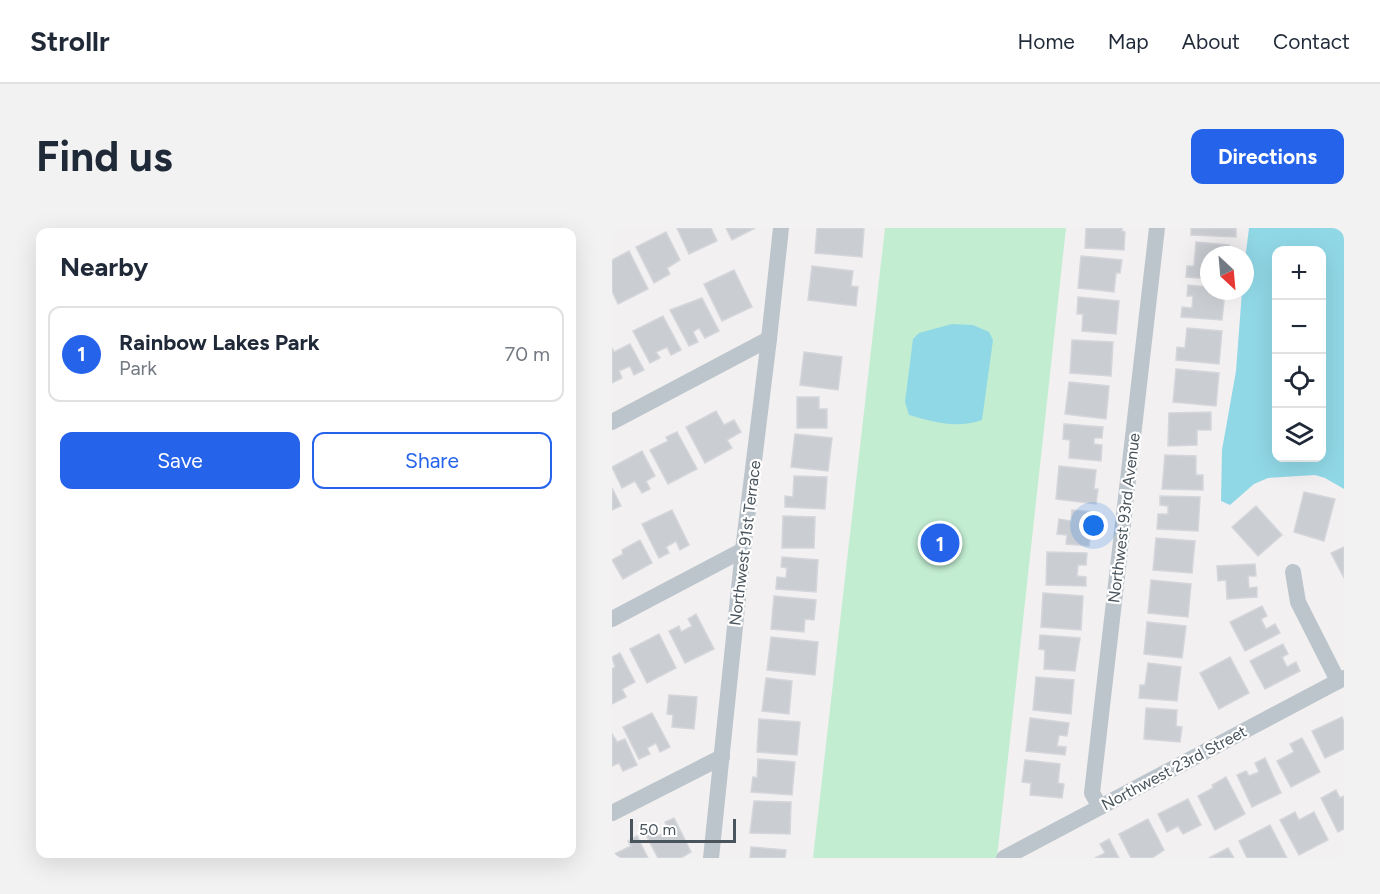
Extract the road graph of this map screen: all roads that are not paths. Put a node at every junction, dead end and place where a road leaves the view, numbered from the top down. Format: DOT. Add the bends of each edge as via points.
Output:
graph roads {
  1 [pos="781,228"];
  2 [pos="1157,228"];
  3 [pos="769,339"];
  4 [pos="612,422"];
  5 [pos="743,550"];
  6 [pos="1293,572"];
  7 [pos="612,620"];
  8 [pos="1341,679"];
  9 [pos="722,757"];
  10 [pos="1100,807"];
  11 [pos="612,813"];
  12 [pos="711,858"];
  13 [pos="1004,858"];
  1 -- 3 [label="street, Northwest 91st Terrace"];
  2 -- 10 [label="street, Northwest 93rd Avenue" via="1092,793"];
  3 -- 4 [label="street"];
  3 -- 5 [label="street, Northwest 91st Terrace"];
  5 -- 7 [label="street"];
  5 -- 9 [label="street, Northwest 91st Terrace"];
  6 -- 8 [label="street" via="1298,602"];
  8 -- 10 [label="street, Northwest 23rd Street"];
  9 -- 11 [label="street"];
  9 -- 12 [label="street, Northwest 91st Terrace"];
  10 -- 13 [label="street, Northwest 23rd Street"];
}
